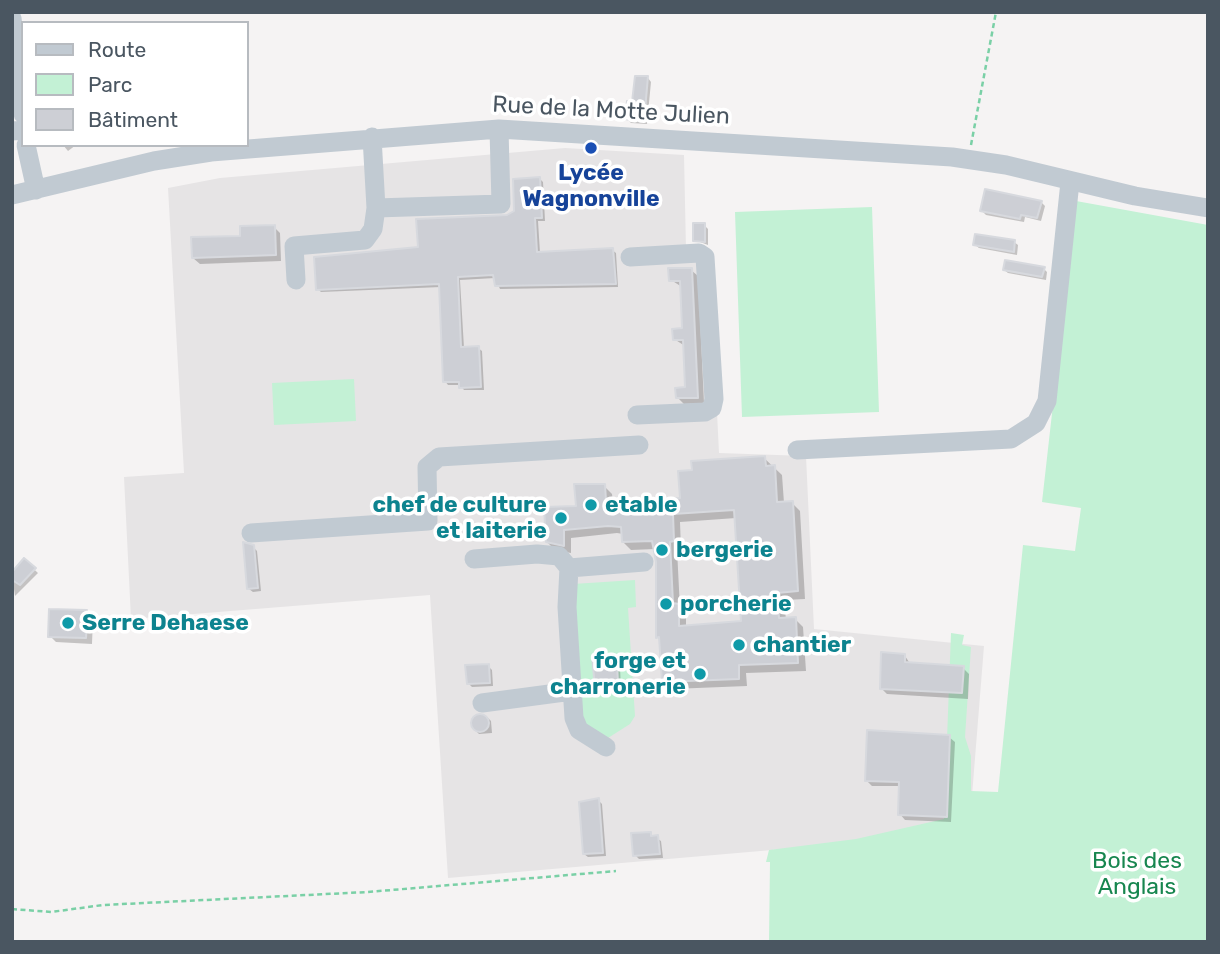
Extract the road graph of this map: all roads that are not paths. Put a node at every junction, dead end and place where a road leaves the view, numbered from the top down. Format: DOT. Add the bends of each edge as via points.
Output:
graph roads {
  1 [pos="12,18"];
  2 [pos="21,97"];
  3 [pos="499,129"];
  4 [pos="372,137"];
  5 [pos="26,147"];
  6 [pos="1070,182"];
  7 [pos="36,190"];
  8 [pos="12,195"];
  9 [pos="376,208"];
  10 [pos="1208,208"];
  11 [pos="631,257"];
  12 [pos="296,280"];
  13 [pos="637,415"];
  14 [pos="639,445"];
  15 [pos="797,450"];
  16 [pos="251,533"];
  17 [pos="474,559"];
  18 [pos="644,562"];
  19 [pos="569,568"];
  20 [pos="572,691"];
  21 [pos="482,703"];
  22 [pos="606,747"];
  1 -- 2 [label="street"];
  3 -- 4 [label="street, Rue de la Motte Julien"];
  3 -- 6 [label="street, Rue de la Motte Julien" via="969,159"];
  3 -- 9 [label="street" via="501,204"];
  4 -- 7 [label="street, Rue de la Motte Julien" via="211,152"];
  4 -- 9 [label="street"];
  5 -- 7 [label="street"];
  6 -- 10 [label="street, Rue de la Motte Julien"];
  6 -- 15 [label="street" via="1047,401 1036,423 1011,439"];
  7 -- 8 [label="street, Rue de la Motte Julien"];
  9 -- 12 [label="street" via="373,229 365,240 294,246"];
  11 -- 13 [label="street" via="699,253 705,257 714,400 705,412"];
  14 -- 16 [label="street" via="439,457 427,467 428,521"];
  17 -- 19 [label="street" via="559,556"];
  18 -- 19 [label="street"];
  19 -- 20 [label="street"];
  20 -- 21 [label="street"];
  20 -- 22 [label="street" via="579,730"];
}
